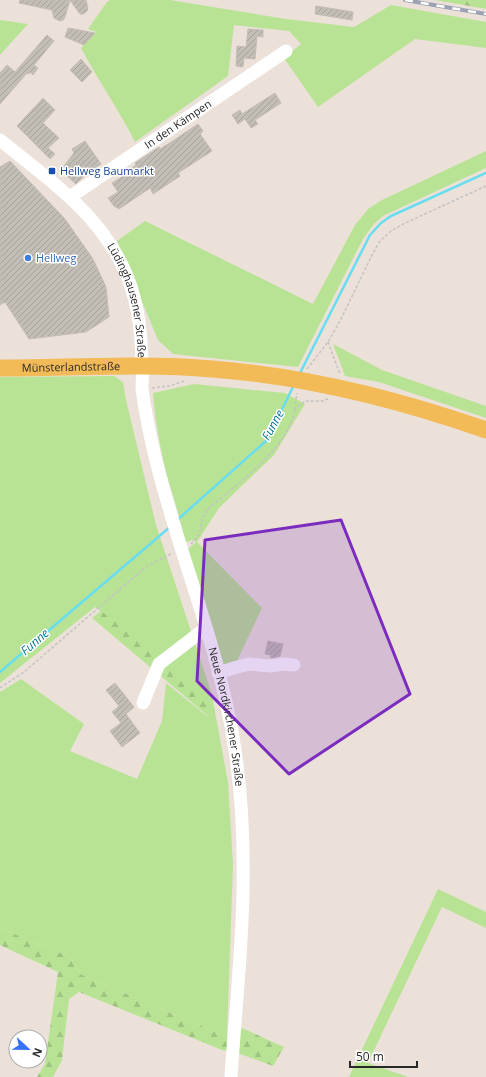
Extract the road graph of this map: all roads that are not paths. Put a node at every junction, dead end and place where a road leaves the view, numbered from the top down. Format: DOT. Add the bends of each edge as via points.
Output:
graph roads {
  1 [pos="286,51"];
  2 [pos="0,140"];
  3 [pos="70,197"];
  4 [pos="142,366"];
  5 [pos="0,368"];
  6 [pos="486,430"];
  7 [pos="206,628"];
  8 [pos="294,665"];
  9 [pos="218,674"];
  10 [pos="143,703"];
  11 [pos="231,1077"];
  1 -- 3 [label="street, In den Kämpen"];
  2 -- 3 [label="street, Lüdinghausener Straße"];
  3 -- 4 [label="street, Lüdinghausener Straße" via="103,232 131,283"];
  4 -- 5 [label="main road, Münsterlandstraße"];
  4 -- 6 [label="main road, Lüdinghausener Straße" via="247,372 299,380 338,393 367,393"];
  4 -- 7 [label="street, Neue Nordkirchener Straße" via="142,389 153,447 170,513"];
  7 -- 9 [label="street, Neue Nordkirchener Straße"];
  7 -- 10 [label="street" via="159,664"];
  8 -- 9 [label="street" via="249,664"];
  9 -- 11 [label="street, Neue Nordkirchener Straße" via="234,747 241,794 243,839 243,898"];
}
